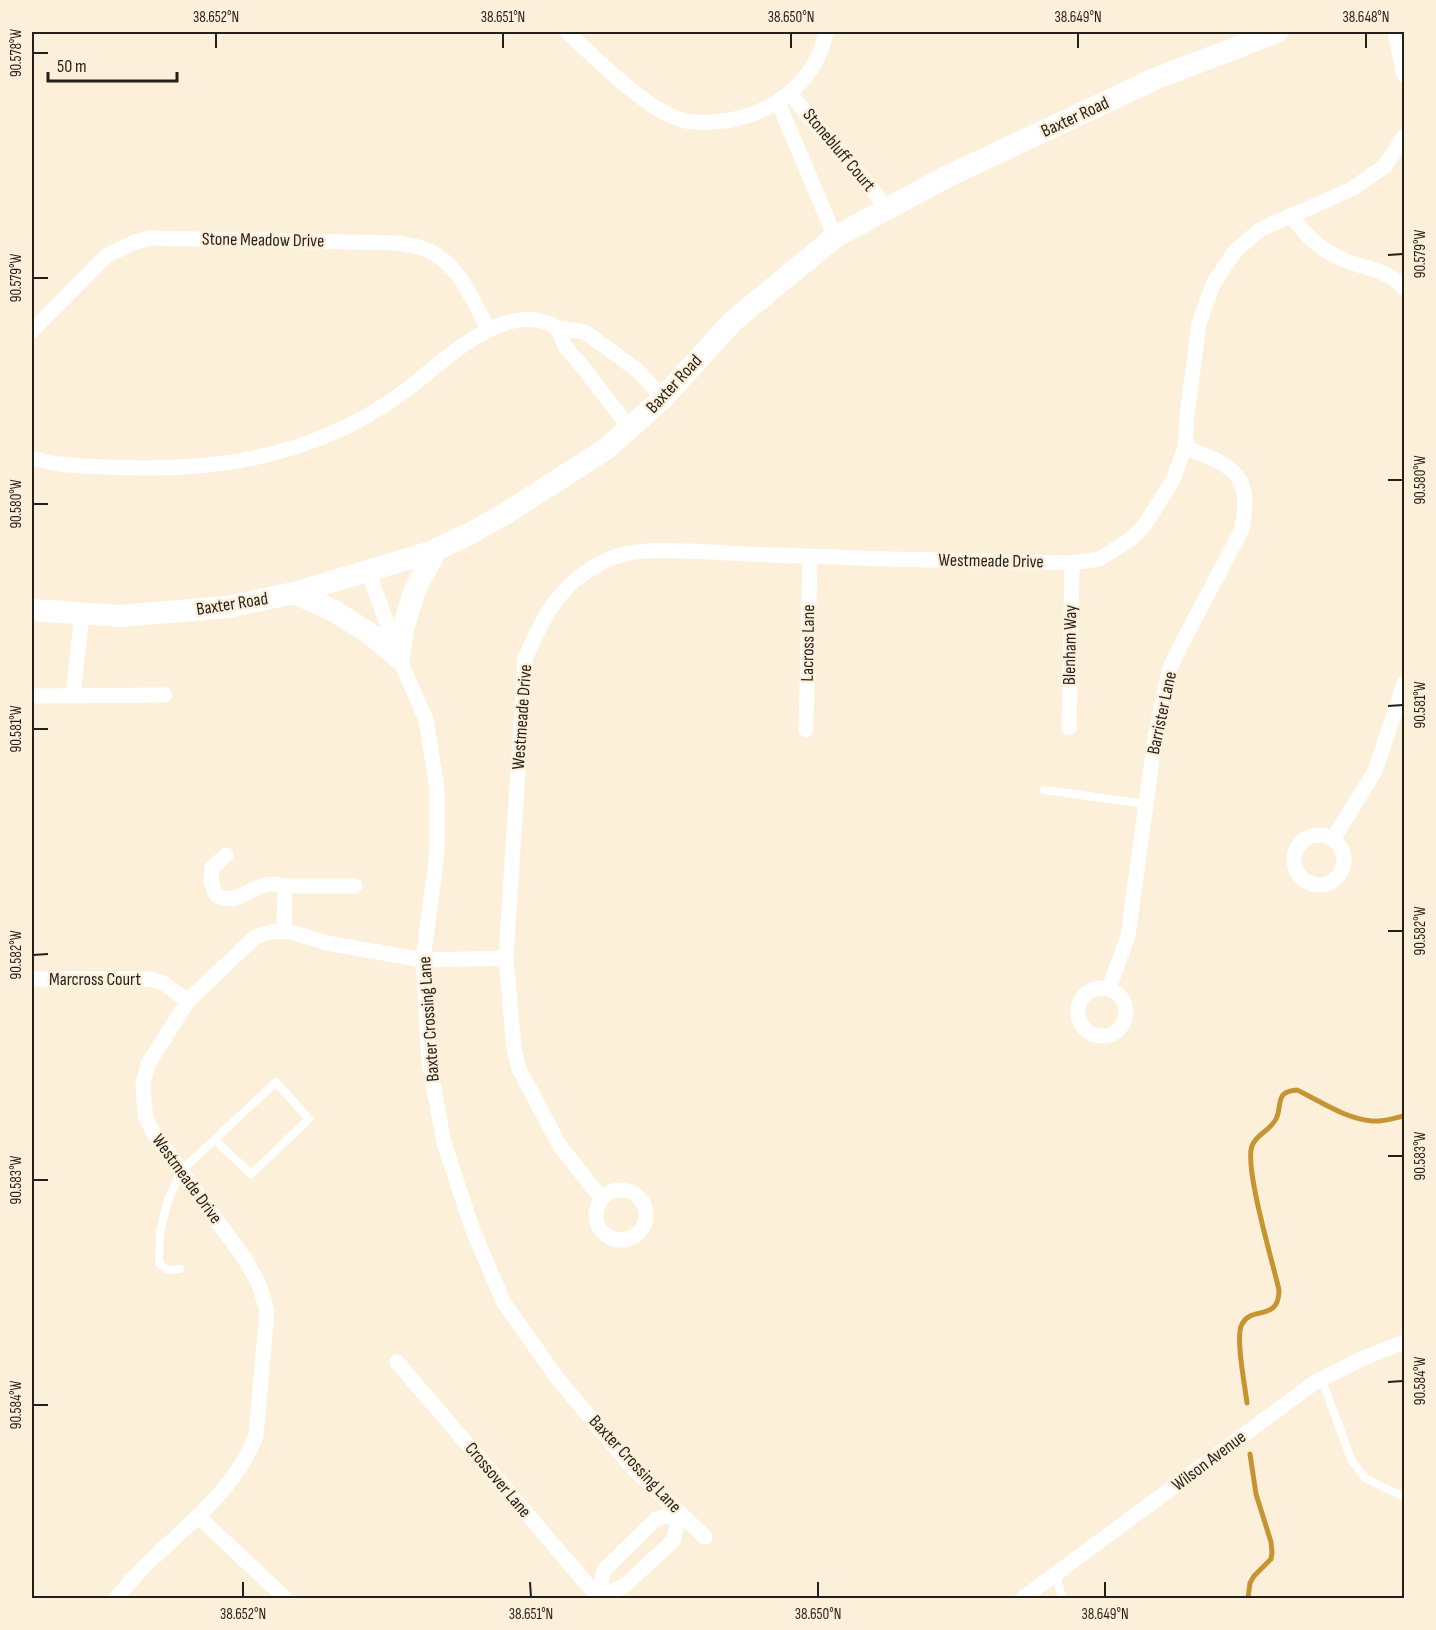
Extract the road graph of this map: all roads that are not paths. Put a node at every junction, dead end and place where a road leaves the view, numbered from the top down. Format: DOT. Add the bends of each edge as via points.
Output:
graph roads {
  1 [pos="567,32"];
  2 [pos="826,32"];
  3 [pos="1277,32"];
  4 [pos="1395,32"];
  5 [pos="1404,75"];
  6 [pos="784,98"];
  7 [pos="1404,136"];
  8 [pos="888,208"];
  9 [pos="1291,215"];
  10 [pos="835,237"];
  11 [pos="1404,288"];
  12 [pos="557,328"];
  13 [pos="488,329"];
  14 [pos="32,331"];
  15 [pos="663,398"];
  16 [pos="630,428"];
  17 [pos="1185,447"];
  18 [pos="32,458"];
  19 [pos="437,549"];
  20 [pos="810,556"];
  21 [pos="1071,562"];
  22 [pos="368,572"];
  23 [pos="294,593"];
  24 [pos="32,610"];
  25 [pos="82,614"];
  26 [pos="399,658"];
  27 [pos="1404,684"];
  28 [pos="165,695"];
  29 [pos="32,696"];
  30 [pos="73,696"];
  31 [pos="1069,728"];
  32 [pos="806,730"];
  33 [pos="1044,790"];
  34 [pos="1146,804"];
  35 [pos="1333,839"];
  36 [pos="226,855"];
  37 [pos="285,886"];
  38 [pos="355,886"];
  39 [pos="284,932"];
  40 [pos="506,958"];
  41 [pos="423,960"];
  42 [pos="32,979"];
  43 [pos="1109,988"];
  44 [pos="188,1001"];
  45 [pos="215,1140"];
  46 [pos="181,1171"];
  47 [pos="602,1198"];
  48 [pos="180,1269"];
  49 [pos="1404,1342"];
  50 [pos="397,1362"];
  51 [pos="1322,1380"];
  52 [pos="1404,1497"];
  53 [pos="680,1513"];
  54 [pos="200,1517"];
  55 [pos="705,1537"];
  56 [pos="1056,1575"];
  57 [pos="597,1598"];
  58 [pos="116,1599"];
  59 [pos="285,1599"];
  60 [pos="1023,1599"];
  61 [pos="1062,1599"];
  1 -- 6 [label="street, Stonebluff Court" via="653,107 675,118 698,123 732,121 757,114"];
  2 -- 6 [label="street, Stonebluff Court" via="810,71"];
  3 -- 8 [label="main road, Baxter Road" via="1157,78"];
  4 -- 5 [label="street"];
  6 -- 8 [label="street, Stonebluff Court"];
  6 -- 10 [label="street, Stonebluff Court"];
  7 -- 9 [label="street, Westmeade Drive" via="1384,166 1352,189"];
  8 -- 10 [label="main road, Baxter Road"];
  9 -- 11 [label="street" via="1304,234 1334,256 1383,272"];
  9 -- 17 [label="street, Westmeade Drive" via="1262,230 1235,251 1213,284 1199,324"];
  10 -- 15 [label="main road, Baxter Road" via="732,322"];
  12 -- 13 [label="street" via="549,323 516,320"];
  12 -- 15 [label="street" via="585,332 637,370"];
  12 -- 16 [label="street" via="566,346"];
  13 -- 14 [label="street, Stone Meadow Drive" via="462,279 423,248 399,243 150,238 106,256"];
  13 -- 18 [label="street" via="371,414 273,454 233,463 150,469 59,464"];
  15 -- 16 [label="main road, Baxter Road"];
  16 -- 19 [label="main road, Baxter Road" via="606,449 544,489"];
  17 -- 21 [label="street, Westmeade Drive" via="1173,480 1144,526 1099,559"];
  17 -- 34 [label="street, Barrister Lane" via="1223,464 1239,477 1245,493 1245,511 1242,529 1169,670"];
  19 -- 22 [label="main road, Baxter Road"];
  19 -- 26 [label="main road" via="415,589"];
  20 -- 21 [label="street, Westmeade Drive"];
  20 -- 32 [label="street, Lacross Lane"];
  20 -- 40 [label="street, Westmeade Drive" via="636,553 608,559 578,578 549,609 525,659"];
  21 -- 31 [label="street, Blenham Way"];
  22 -- 23 [label="main road, Baxter Road"];
  22 -- 26 [label="street, Baxter Crossing Lane"];
  23 -- 25 [label="main road, Baxter Road" via="227,608 120,616"];
  23 -- 26 [label="main road" via="369,633"];
  24 -- 25 [label="main road, Baxter Road"];
  25 -- 30 [label="street"];
  26 -- 41 [label="street, Baxter Crossing Lane" via="426,720 436,789 437,853"];
  27 -- 35 [label="street" via="1375,771"];
  28 -- 30 [label="street"];
  29 -- 30 [label="street"];
  33 -- 34 [label="lane"];
  34 -- 43 [label="street, Barrister Lane" via="1128,936"];
  36 -- 37 [label="street" via="212,868 211,882 216,895 226,900 267,884"];
  37 -- 38 [label="street"];
  37 -- 39 [label="street"];
  39 -- 41 [label="street, Westmeade Drive"];
  39 -- 44 [label="street, Westmeade Drive" via="255,937"];
  40 -- 41 [label="street, Westmeade Drive"];
  40 -- 47 [label="street" via="519,1069 560,1146"];
  41 -- 53 [label="street, Baxter Crossing Lane" via="429,1062 444,1143 472,1228 504,1303 558,1379 629,1464"];
  42 -- 44 [label="street, Marcross Court" via="150,979 163,983"];
  44 -- 46 [label="street, Westmeade Drive" via="148,1064 143,1083 147,1118 153,1132"];
  45 -- 45 [label="lane" via="276,1082 309,1119 251,1174"];
  45 -- 46 [label="lane"];
  46 -- 48 [label="lane" via="160,1232 159,1264 168,1270"];
  46 -- 54 [label="street, Westmeade Drive" via="245,1259 259,1284 267,1311 255,1436 249,1454"];
  49 -- 51 [label="street, Wilson Avenue"];
  50 -- 57 [label="street, Crossover Lane"];
  51 -- 52 [label="lane" via="1351,1460 1365,1478"];
  51 -- 56 [label="street, Wilson Avenue"];
  53 -- 55 [label="street, Baxter Crossing Lane"];
  53 -- 57 [label="street" via="673,1540 624,1586"];
  53 -- 57 [label="street" via="657,1519 605,1569"];
  54 -- 58 [label="street, Westmeade Drive" via="147,1564"];
  54 -- 59 [label="street"];
  56 -- 60 [label="street, Wilson Avenue"];
  56 -- 61 [label="lane"];
}
